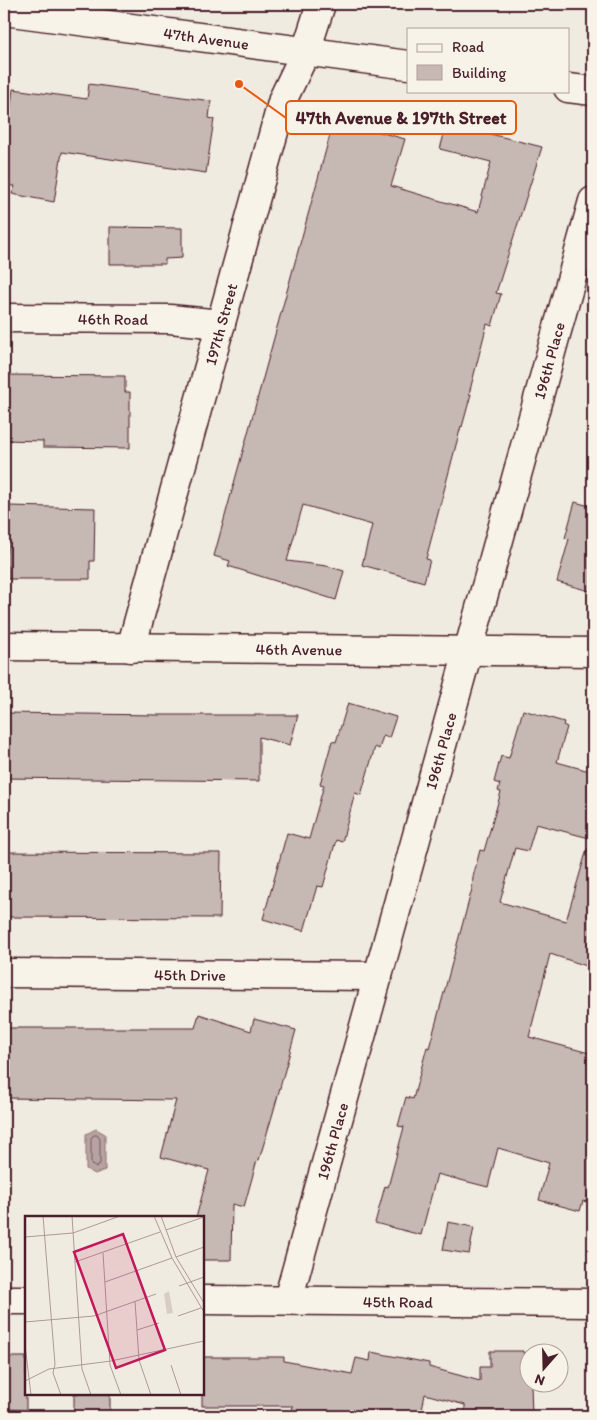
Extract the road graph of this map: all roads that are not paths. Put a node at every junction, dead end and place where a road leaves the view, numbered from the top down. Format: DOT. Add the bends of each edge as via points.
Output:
graph roads {
  1 [pos="321,4"];
  2 [pos="4,11"];
  3 [pos="306,51"];
  4 [pos="407,65"];
  5 [pos="570,88"];
  6 [pos="593,91"];
  7 [pos="593,201"];
  8 [pos="4,318"];
  9 [pos="221,324"];
  10 [pos="4,646"];
  11 [pos="131,648"];
  12 [pos="469,650"];
  13 [pos="593,652"];
  14 [pos="4,973"];
  15 [pos="378,976"];
  16 [pos="4,1300"];
  17 [pos="25,1300"];
  18 [pos="204,1300"];
  19 [pos="288,1300"];
  20 [pos="593,1303"];
  1 -- 3 [label="street, 197th Street"];
  2 -- 3 [label="street, 47th Avenue"];
  3 -- 4 [label="street, 47th Avenue"];
  3 -- 9 [label="street, 197th Street" via="283,99"];
  5 -- 6 [label="street"];
  7 -- 12 [label="street, 196th Place"];
  8 -- 9 [label="street, 46th Road" via="170,319"];
  9 -- 11 [label="street, 197th Street"];
  10 -- 11 [label="street, 46th Avenue"];
  11 -- 12 [label="street, 46th Avenue"];
  12 -- 13 [label="street, 46th Avenue"];
  12 -- 15 [label="street, 196th Place"];
  14 -- 15 [label="street, 45th Drive"];
  15 -- 19 [label="street, 196th Place"];
  16 -- 17 [label="street"];
  18 -- 19 [label="street, 45th Road"];
  19 -- 20 [label="street, 45th Road"];
}
